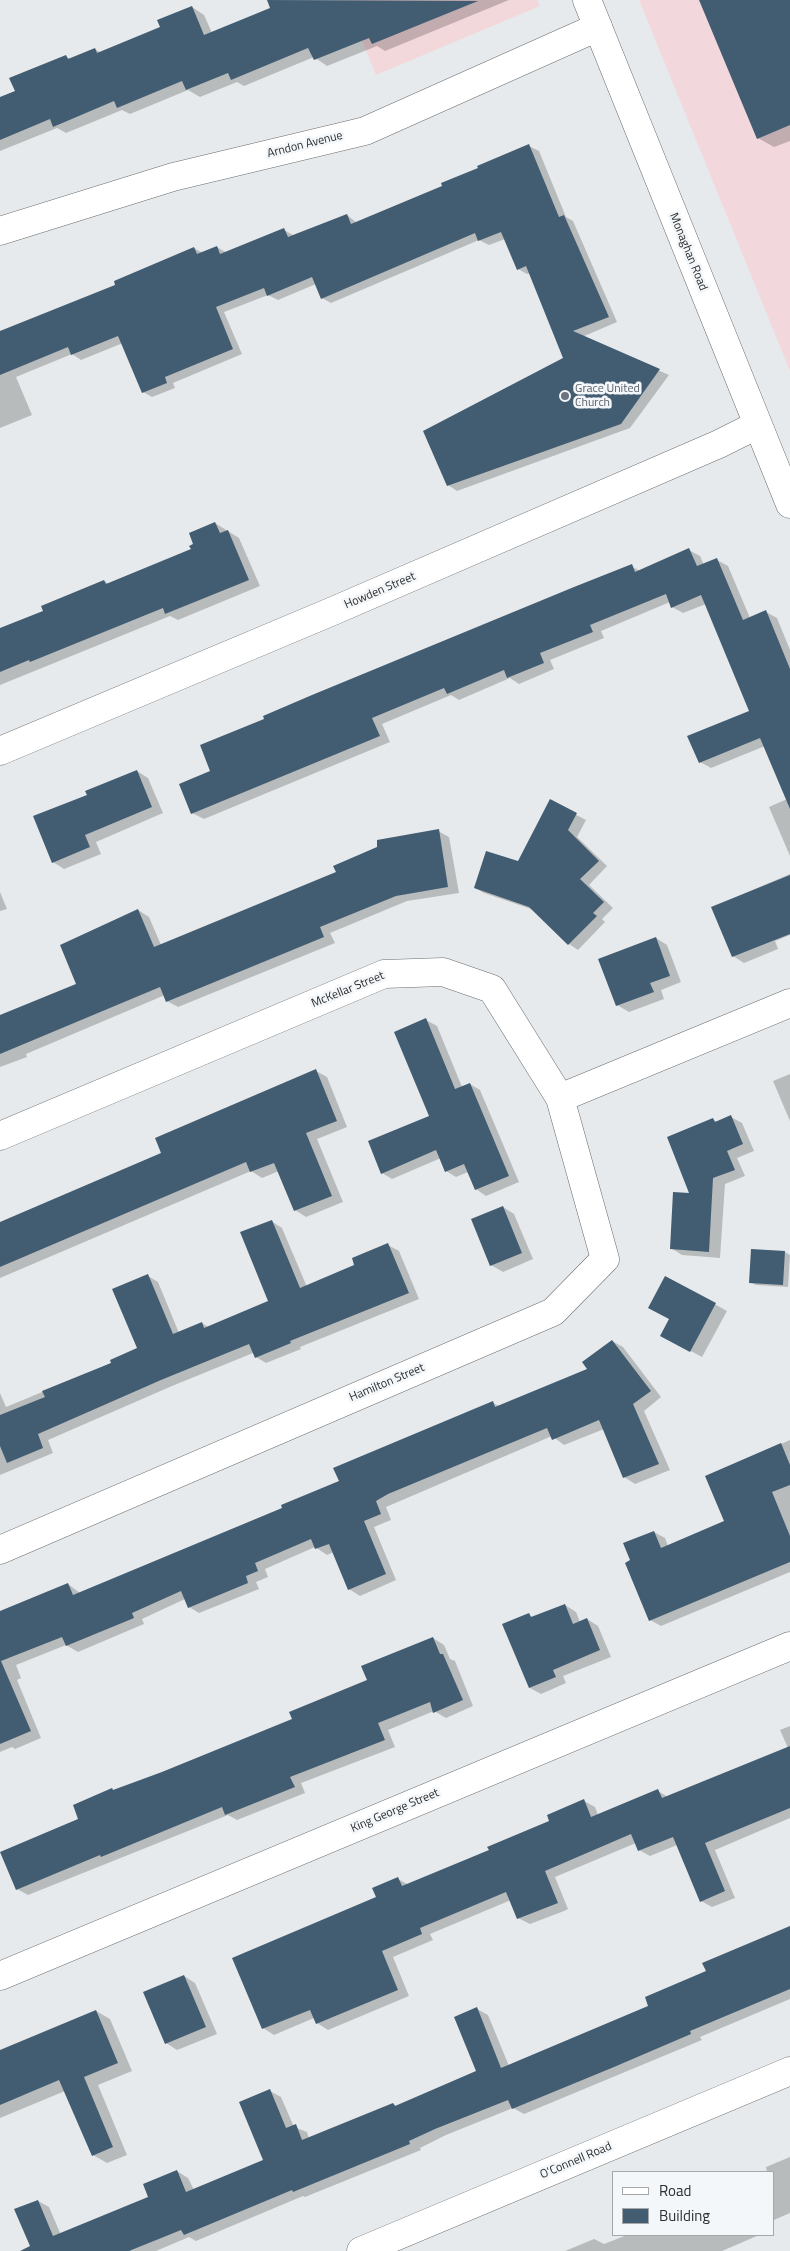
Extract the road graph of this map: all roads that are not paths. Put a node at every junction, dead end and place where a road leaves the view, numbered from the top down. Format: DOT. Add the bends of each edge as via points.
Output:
graph roads {
  1 [pos="587,0"];
  2 [pos="598,27"];
  3 [pos="0,231"];
  4 [pos="757,425"];
  5 [pos="790,504"];
  6 [pos="0,751"];
  7 [pos="790,1003"];
  8 [pos="560,1098"];
  9 [pos="0,1136"];
  10 [pos="0,1550"];
  11 [pos="790,1646"];
  12 [pos="0,1976"];
  13 [pos="790,2071"];
  14 [pos="361,2251"];
  1 -- 2 [label="street, Monaghan Road"];
  2 -- 3 [label="street, Arndon Avenue" via="365,131 173,177"];
  2 -- 4 [label="street, Monaghan Road"];
  4 -- 5 [label="street, Monaghan Road"];
  4 -- 6 [label="street, Howden Street" via="333,611"];
  7 -- 8 [label="street"];
  8 -- 9 [label="street, McKellar Street" via="492,989 443,972 384,974"];
  8 -- 10 [label="street, Hamilton Street" via="605,1258 553,1312"];
  11 -- 12 [label="street, King George Street"];
  13 -- 14 [label="street, O'Connell Road"];
}
